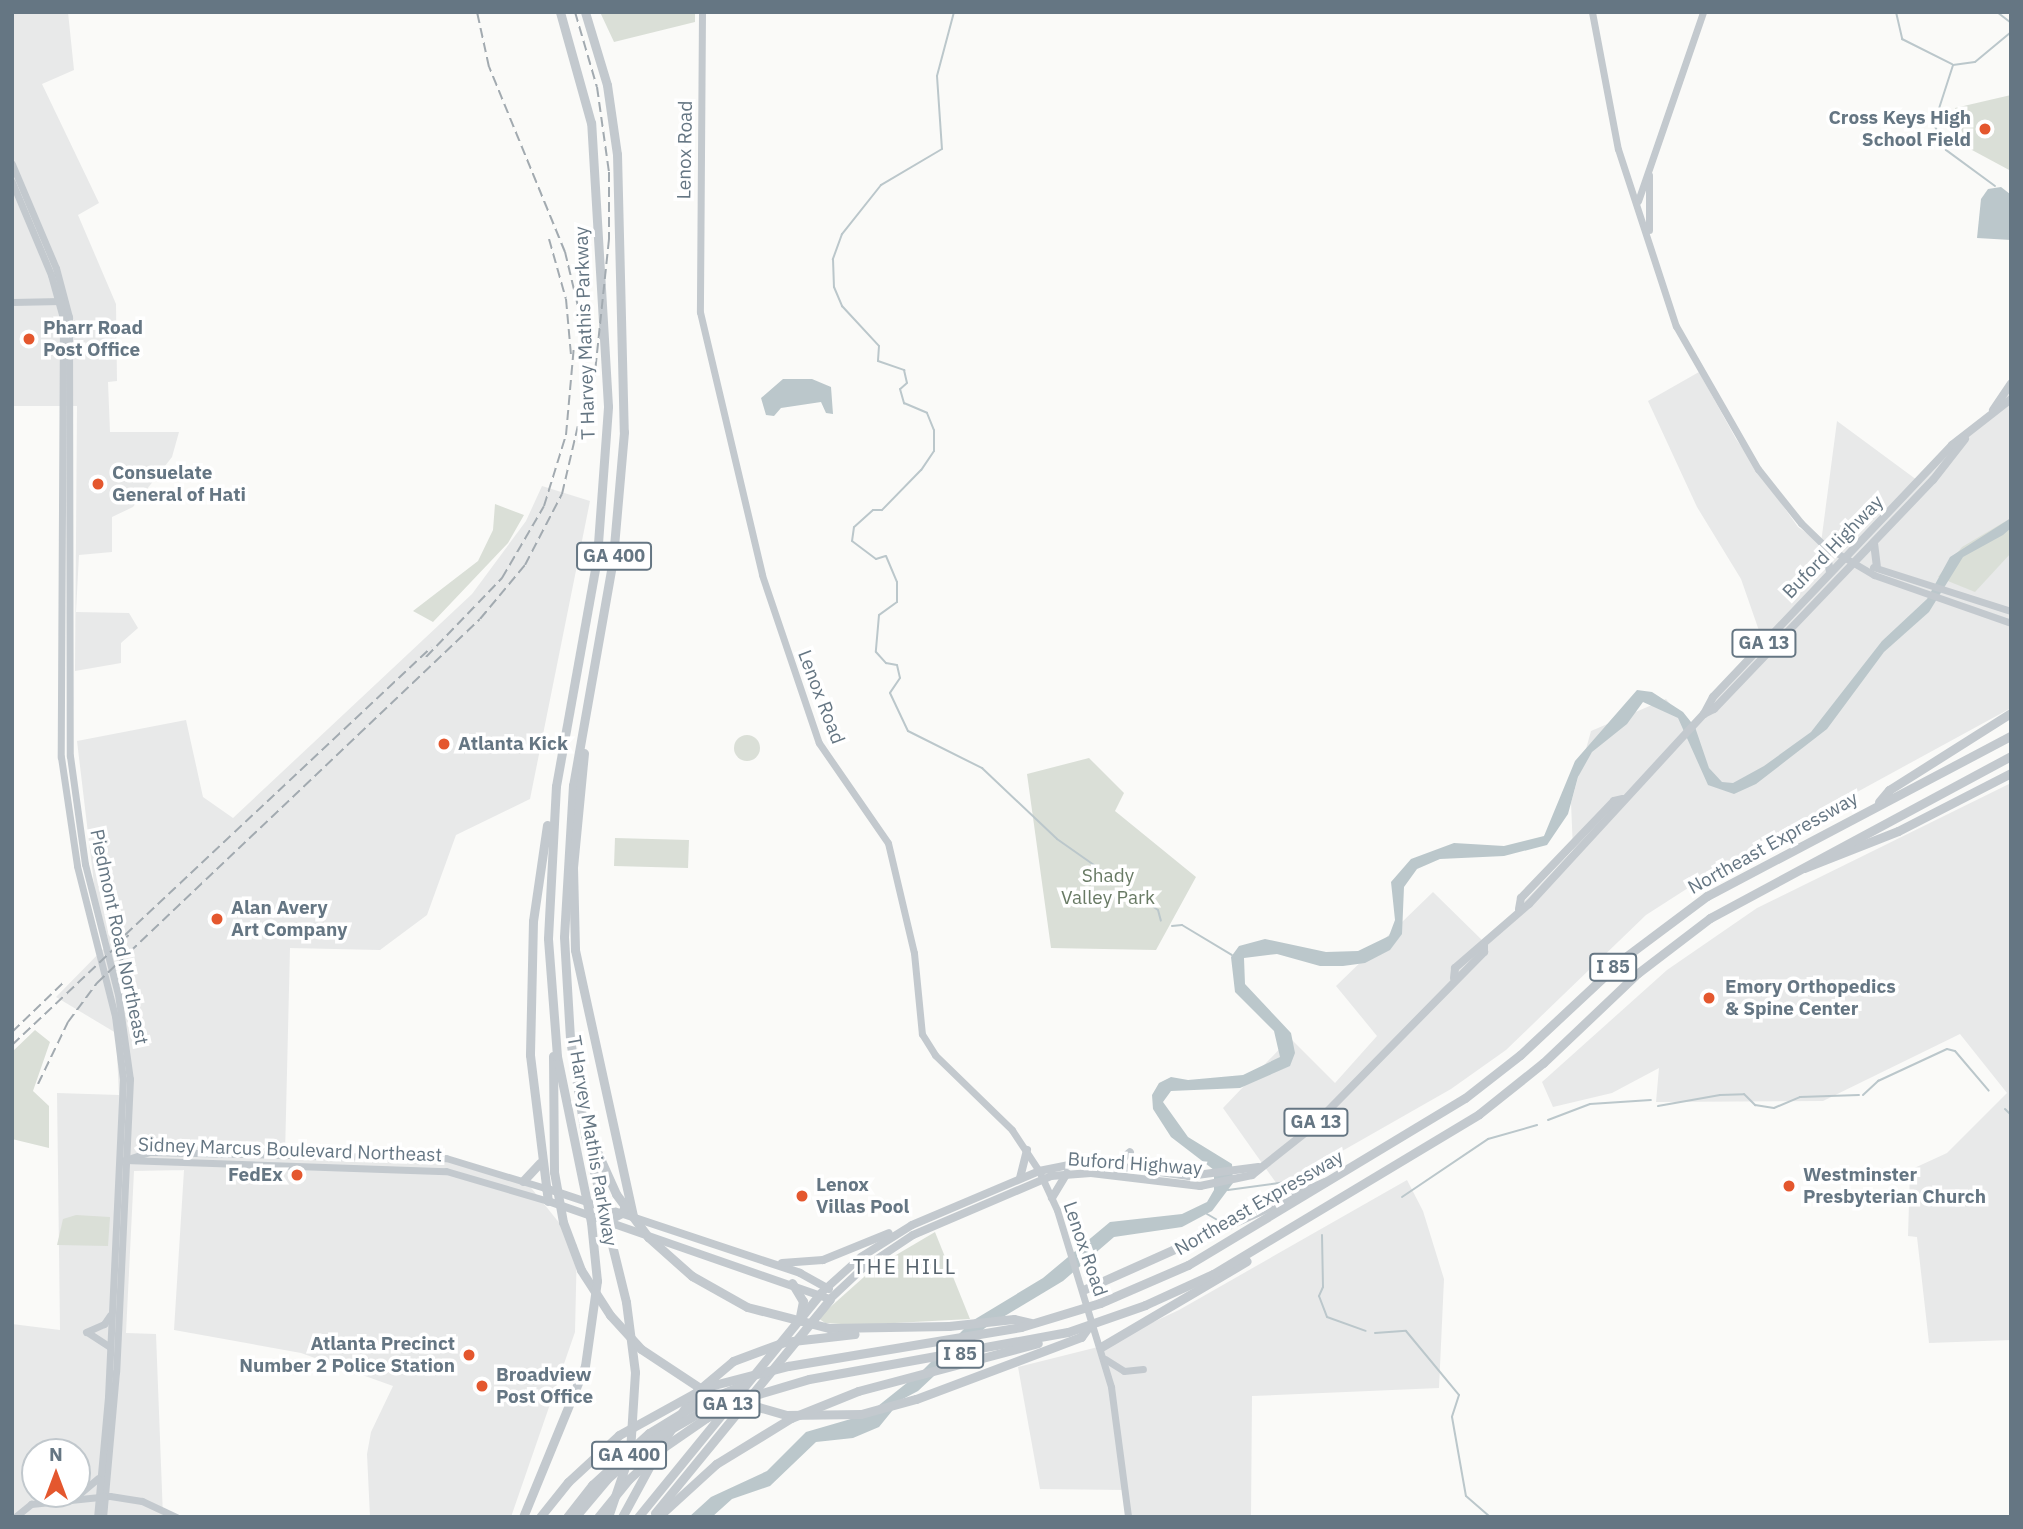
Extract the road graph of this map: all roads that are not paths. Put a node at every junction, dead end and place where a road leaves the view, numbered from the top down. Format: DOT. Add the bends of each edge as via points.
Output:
graph roads {
  1 [pos="561,12"];
  2 [pos="585,12"];
  3 [pos="702,12"];
  4 [pos="1592,12"];
  5 [pos="1703,12"];
  6 [pos="12,163"];
  7 [pos="1649,165"];
  8 [pos="12,182"];
  9 [pos="1637,205"];
  10 [pos="1651,244"];
  11 [pos="62,301"];
  12 [pos="12,302"];
  13 [pos="2011,383"];
  14 [pos="2011,398"];
  15 [pos="1993,410"];
  16 [pos="1965,439"];
  17 [pos="1874,543"];
  18 [pos="1825,546"];
  19 [pos="1845,557"];
  20 [pos="1855,563"];
  21 [pos="1873,567"];
  22 [pos="1828,575"];
  23 [pos="1956,598"];
  24 [pos="2011,611"];
  25 [pos="2011,623"];
  26 [pos="594,668"];
  27 [pos="2011,713"];
  28 [pos="1704,714"];
  29 [pos="2011,736"];
  30 [pos="2011,756"];
  31 [pos="2011,773"];
  32 [pos="556,786"];
  33 [pos="1875,807"];
  34 [pos="1796,870"];
  35 [pos="553,1020"];
  36 [pos="580,1099"];
  37 [pos="1027,1150"];
  38 [pos="1130,1152"];
  39 [pos="125,1160"];
  40 [pos="540,1163"];
  41 [pos="1113,1166"];
  42 [pos="1258,1167"];
  43 [pos="1129,1168"];
  44 [pos="1067,1172"];
  45 [pos="1091,1173"];
  46 [pos="1041,1175"];
  47 [pos="1020,1178"];
  48 [pos="1141,1180"];
  49 [pos="523,1181"];
  50 [pos="1189,1181"];
  51 [pos="1334,1181"];
  52 [pos="545,1188"];
  53 [pos="629,1193"];
  54 [pos="1052,1198"];
  55 [pos="548,1201"];
  56 [pos="622,1213"];
  57 [pos="634,1217"];
  58 [pos="608,1220"];
  59 [pos="912,1224"];
  60 [pos="1271,1242"];
  61 [pos="766,1261"];
  62 [pos="792,1283"];
  63 [pos="1082,1288"];
  64 [pos="823,1290"];
  65 [pos="833,1295"];
  66 [pos="111,1311"];
  67 [pos="800,1317"];
  68 [pos="1035,1323"];
  69 [pos="1092,1325"];
  70 [pos="897,1329"];
  71 [pos="1056,1335"];
  72 [pos="110,1347"];
  73 [pos="1101,1347"];
  74 [pos="1105,1359"];
  75 [pos="788,1366"];
  76 [pos="1143,1369"];
  77 [pos="766,1391"];
  78 [pos="98,1478"];
  79 [pos="91,1488"];
  80 [pos="101,1496"];
  81 [pos="91,1497"];
  82 [pos="158,1506"];
  83 [pos="97,1517"];
  84 [pos="103,1517"];
  85 [pos="170,1517"];
  86 [pos="176,1517"];
  87 [pos="523,1517"];
  88 [pos="540,1517"];
  89 [pos="567,1517"];
  90 [pos="575,1517"];
  91 [pos="598,1517"];
  92 [pos="608,1517"];
  93 [pos="622,1517"];
  94 [pos="638,1517"];
  95 [pos="652,1517"];
  96 [pos="658,1517"];
  97 [pos="1128,1517"];
  1 -- 32 [label="highway, T Harvey Mathis Parkway / GA 400" via="592,131 608,406 597,557"];
  2 -- 26 [label="highway, T Harvey Mathis Parkway / GA 400" via="603,69 615,137 624,357 619,509"];
  3 -- 37 [label="main road, Lenox Road" via="700,312 762,575 819,743 888,843 914,953 922,1034 934,1055 993,1110"];
  4 -- 9 [label="main road" via="1618,149"];
  5 -- 7 [label="main road"];
  6 -- 11 [label="main road, Piedmont Road Northeast"];
  7 -- 9 [label="main road"];
  7 -- 10 [label="main road" via="1646,202"];
  8 -- 11 [label="main road, Piedmont Road Northeast"];
  9 -- 10 [label="main road"];
  10 -- 18 [label="main road" via="1676,326 1719,407 1777,496"];
  11 -- 12 [label="main road"];
  11 -- 39 [label="main road, Piedmont Road Northeast" via="71,333 70,756 85,864 126,1037 130,1079"];
  11 -- 66 [label="main road, Piedmont Road Northeast" via="61,757 77,866 111,996 123,1079"];
  13 -- 15 [label="main road, Buford Highway / GA 13"];
  14 -- 15 [label="main road, Buford Highway / GA 13"];
  15 -- 16 [label="main road, Buford Highway / GA 13"];
  16 -- 17 [label="main road, Buford Highway / GA 13" via="1958,453"];
  16 -- 19 [label="main road, Buford Highway / GA 13" via="1952,445"];
  17 -- 20 [label="main road, Buford Highway / GA 13"];
  17 -- 21 [label="main road"];
  18 -- 19 [label="main road"];
  18 -- 22 [label="main road" via="1831,563"];
  19 -- 20 [label="main road"];
  19 -- 22 [label="main road, Buford Highway / GA 13"];
  20 -- 21 [label="main road"];
  20 -- 28 [label="main road, Buford Highway / GA 13" via="1714,709"];
  21 -- 23 [label="main road"];
  22 -- 28 [label="main road, Buford Highway / GA 13" via="1706,704"];
  23 -- 24 [label="main road"];
  23 -- 25 [label="main road"];
  26 -- 36 [label="highway, T Harvey Mathis Parkway / GA 400" via="573,785 564,912 568,1014"];
  26 -- 53 [label="highway" via="576,834 573,931 584,1003"];
  27 -- 33 [label="highway" via="1889,790"];
  28 -- 42 [label="main road, Buford Highway / GA 13" via="1521,898 1519,909 1455,968 1454,978 1295,1144"];
  29 -- 33 [label="highway, Northeast Expressway / I 85"];
  30 -- 34 [label="highway, Northeast Expressway / I 85"];
  31 -- 34 [label="highway" via="1898,831"];
  32 -- 35 [label="highway, T Harvey Mathis Parkway / GA 400" via="548,911"];
  32 -- 40 [label="highway" via="538,880 531,952 530,1078"];
  33 -- 51 [label="highway, Northeast Expressway / I 85" via="1741,876 1675,918 1624,958 1494,1077"];
  34 -- 60 [label="highway, Northeast Expressway / I 85" via="1678,939 1479,1114"];
  35 -- 69 [label="highway" via="554,1172 571,1246 610,1315 669,1371 706,1392 745,1406 813,1417 877,1410 1081,1337"];
  35 -- 87 [label="highway, T Harvey Mathis Parkway / GA 400" via="593,1238 596,1299 585,1366"];
  36 -- 70 [label="highway" via="593,1145 616,1194 648,1237 675,1263 728,1298 775,1317 828,1328"];
  36 -- 92 [label="highway, T Harvey Mathis Parkway / GA 400" via="630,1321 636,1390 630,1452"];
  37 -- 46 [label="main road, Lenox Road"];
  37 -- 47 [label="main road"];
  38 -- 41 [label="main road"];
  39 -- 49 [label="main road, Sidney Marcus Boulevard Northeast" via="149,1152 378,1154 446,1158"];
  39 -- 55 [label="main road, Sidney Marcus Boulevard Northeast" via="446,1171"];
  39 -- 80 [label="main road, Piedmont Road Northeast"];
  40 -- 49 [label="highway"];
  40 -- 52 [label="highway"];
  41 -- 43 [label="main road, Buford Highway / GA 13"];
  41 -- 46 [label="main road, Buford Highway / GA 13" via="1084,1162"];
  42 -- 50 [label="main road, Buford Highway / GA 13"];
  42 -- 50 [label="main road, Buford Highway / GA 13" via="1246,1177"];
  43 -- 45 [label="main road" via="1120,1174"];
  43 -- 48 [label="main road"];
  43 -- 50 [label="main road, Buford Highway / GA 13"];
  44 -- 45 [label="main road, Buford Highway / GA 13"];
  44 -- 46 [label="main road, Buford Highway / GA 13"];
  44 -- 54 [label="main road"];
  45 -- 48 [label="main road, Buford Highway / GA 13"];
  46 -- 47 [label="main road, Buford Highway / GA 13"];
  46 -- 54 [label="main road, Lenox Road"];
  46 -- 65 [label="main road, Buford Highway / GA 13" via="913,1235"];
  47 -- 59 [label="main road, Buford Highway / GA 13"];
  48 -- 50 [label="main road, Buford Highway / GA 13"];
  49 -- 52 [label="main road, Sidney Marcus Boulevard Northeast"];
  51 -- 63 [label="highway" via="1313,1185"];
  51 -- 68 [label="highway, Northeast Expressway / I 85" via="1188,1265 1100,1303"];
  52 -- 55 [label="highway"];
  52 -- 56 [label="main road, Sidney Marcus Boulevard Northeast"];
  53 -- 56 [label="highway"];
  53 -- 57 [label="highway"];
  54 -- 63 [label="main road, Lenox Road"];
  55 -- 58 [label="main road, Sidney Marcus Boulevard Northeast"];
  56 -- 57 [label="main road, Sidney Marcus Boulevard Northeast"];
  56 -- 58 [label="highway"];
  57 -- 61 [label="main road, Sidney Marcus Boulevard Northeast"];
  58 -- 62 [label="main road, Sidney Marcus Boulevard Northeast"];
  59 -- 61 [label="main road" via="823,1260"];
  59 -- 64 [label="main road, Buford Highway / GA 13"];
  60 -- 69 [label="highway, Northeast Expressway / I 85" via="1174,1293"];
  60 -- 73 [label="highway" via="1185,1301"];
  61 -- 64 [label="main road, Sidney Marcus Boulevard Northeast"];
  62 -- 64 [label="main road, Sidney Marcus Boulevard Northeast"];
  62 -- 67 [label="highway" via="803,1301"];
  63 -- 69 [label="main road, Lenox Road"];
  64 -- 65 [label="main road, Sidney Marcus Boulevard Northeast"];
  64 -- 67 [label="highway, GA 13"];
  65 -- 95 [label="highway, GA 13"];
  66 -- 72 [label="main road, Piedmont Road Northeast"];
  66 -- 72 [label="main road" via="104,1324 86,1332"];
  67 -- 94 [label="highway, GA 13"];
  68 -- 70 [label="highway" via="1014,1319"];
  68 -- 75 [label="highway, Northeast Expressway / I 85"];
  69 -- 71 [label="highway, Northeast Expressway / I 85"];
  69 -- 73 [label="main road, Lenox Road"];
  70 -- 93 [label="highway" via="821,1337 753,1351 707,1381 677,1418"];
  71 -- 77 [label="highway, Northeast Expressway / I 85" via="817,1377"];
  71 -- 96 [label="highway" via="1022,1349 859,1391 791,1418 707,1471"];
  72 -- 78 [label="main road, Piedmont Road Northeast"];
  73 -- 74 [label="main road, Lenox Road"];
  74 -- 76 [label="main road" via="1124,1371"];
  74 -- 97 [label="main road, Lenox Road"];
  75 -- 88 [label="highway, Northeast Expressway / I 85" via="724,1381 666,1405 619,1435 568,1482"];
  75 -- 89 [label="highway" via="695,1405 632,1446"];
  77 -- 90 [label="highway" via="744,1391 687,1416 616,1471"];
  77 -- 91 [label="highway, Northeast Expressway / I 85" via="729,1406 673,1440 629,1479"];
  78 -- 79 [label="main road"];
  78 -- 80 [label="main road, Piedmont Road Northeast"];
  80 -- 81 [label="main road"];
  80 -- 82 [label="main road"];
  80 -- 83 [label="main road, Piedmont Road Northeast"];
  80 -- 84 [label="main road, Piedmont Road Northeast"];
  82 -- 85 [label="main road"];
  82 -- 86 [label="main road"];
}
